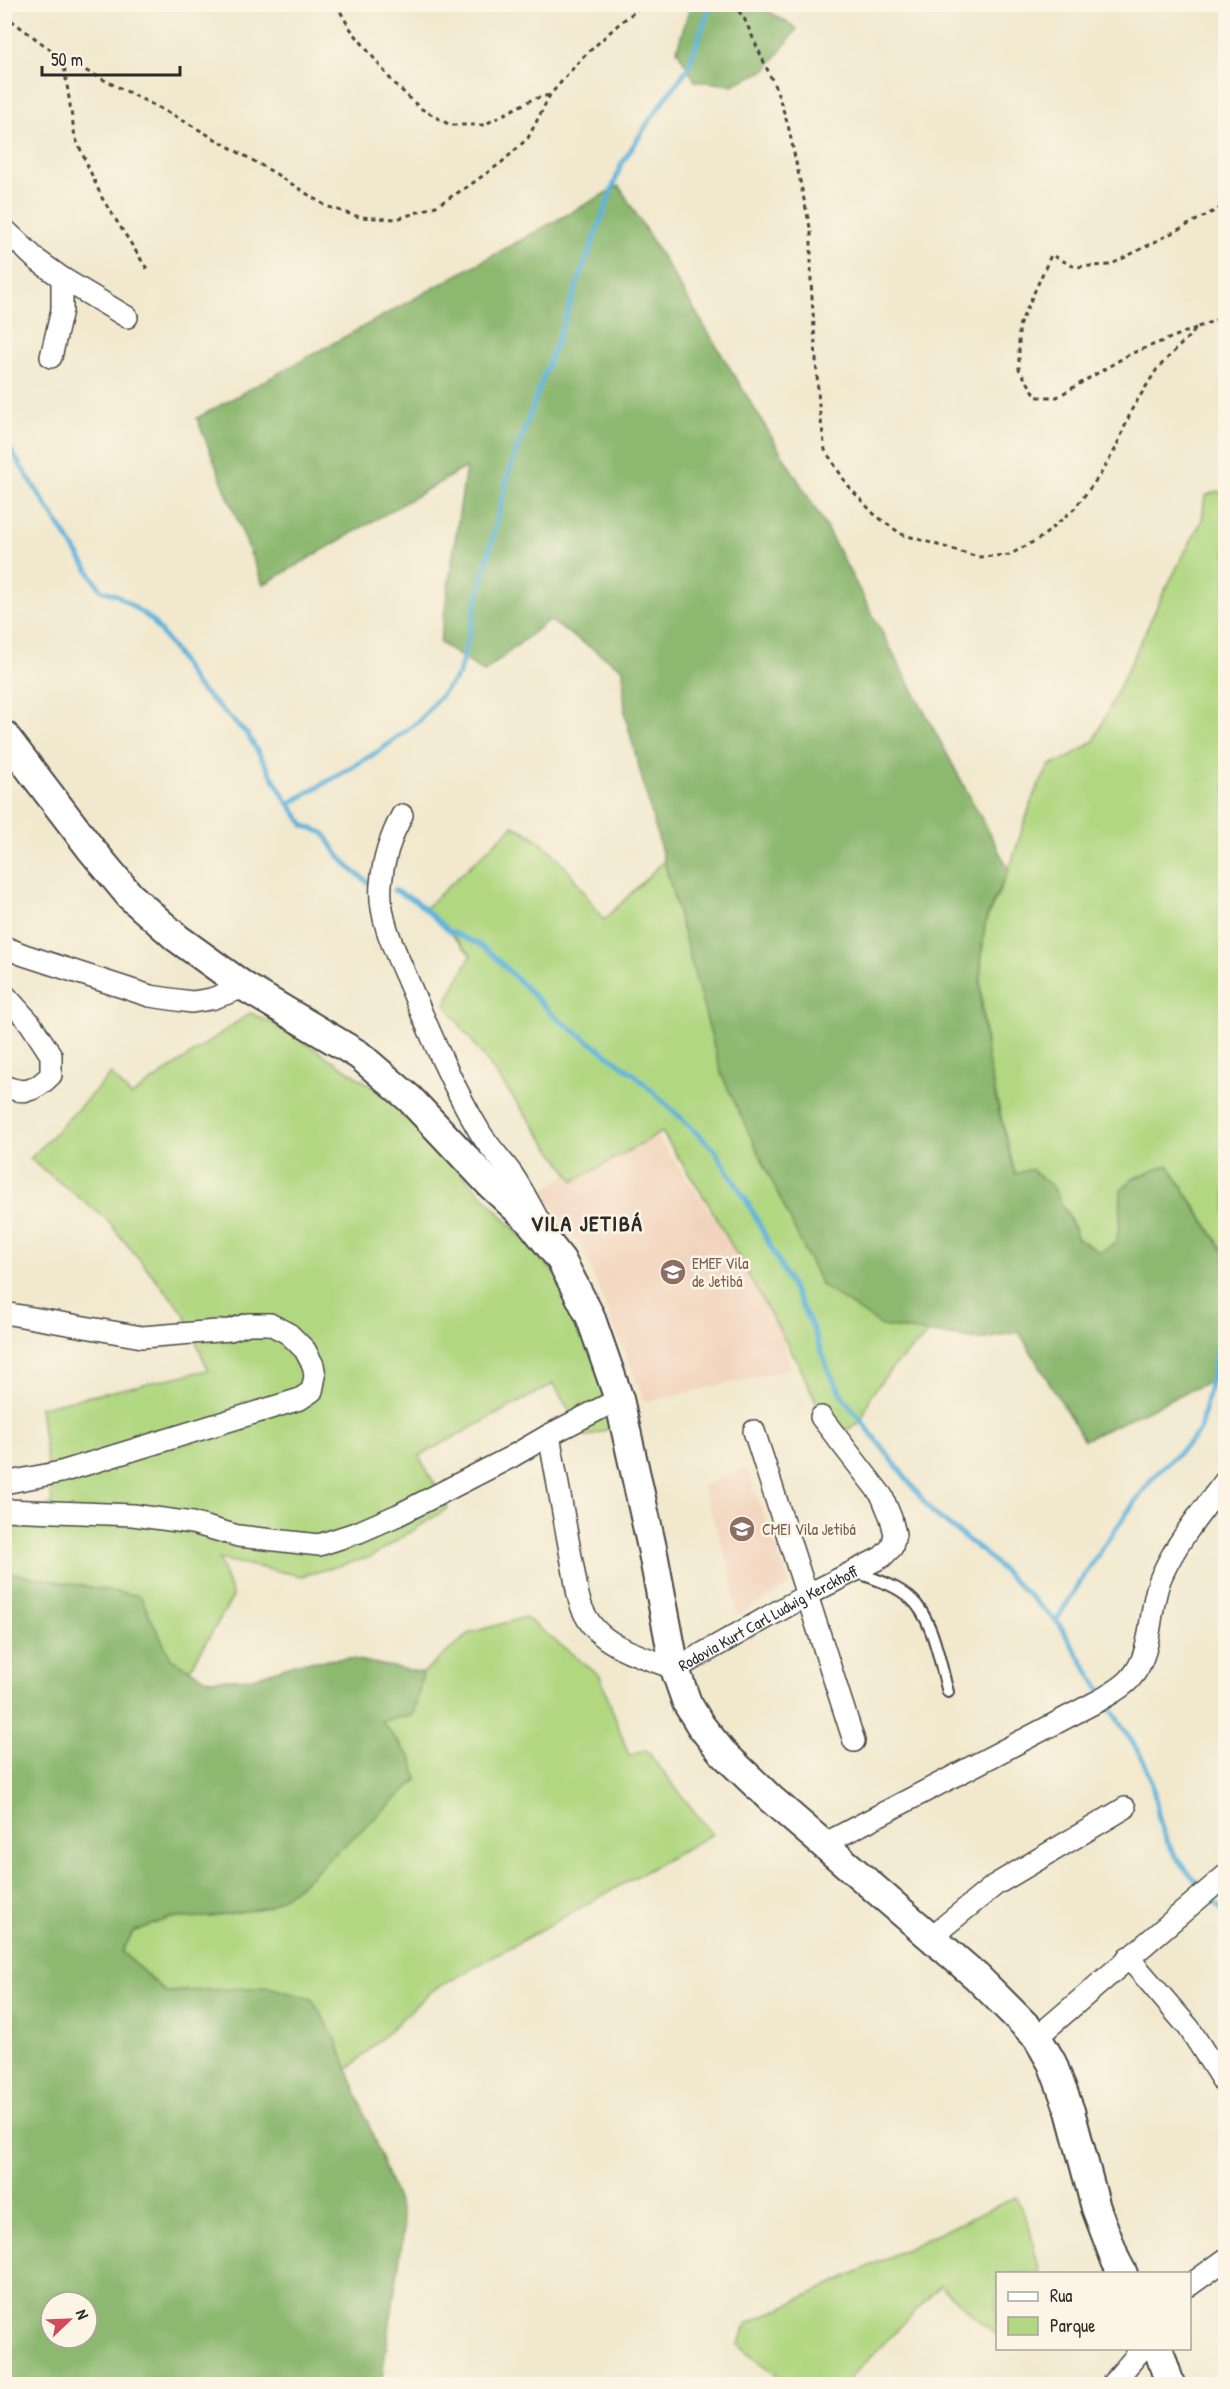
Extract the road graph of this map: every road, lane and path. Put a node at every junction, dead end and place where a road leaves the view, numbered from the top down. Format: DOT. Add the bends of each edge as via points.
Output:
graph roads {
  1 [pos="336,4"];
  2 [pos="645,4"];
  3 [pos="733,4"];
  4 [pos="4,15"];
  5 [pos="63,59"];
  6 [pos="550,95"];
  7 [pos="1226,205"];
  8 [pos="4,229"];
  9 [pos="149,272"];
  10 [pos="62,278"];
  11 [pos="1226,316"];
  12 [pos="127,317"];
  13 [pos="1198,327"];
  14 [pos="51,357"];
  15 [pos="4,735"];
  16 [pos="402,814"];
  17 [pos="4,947"];
  18 [pos="245,987"];
  19 [pos="4,994"];
  20 [pos="4,1086"];
  21 [pos="561,1260"];
  22 [pos="4,1313"];
  23 [pos="619,1398"];
  24 [pos="821,1417"];
  25 [pos="754,1431"];
  26 [pos="549,1435"];
  27 [pos="1226,1480"];
  28 [pos="4,1483"];
  29 [pos="4,1510"];
  30 [pos="855,1572"];
  31 [pos="807,1595"];
  32 [pos="675,1669"];
  33 [pos="948,1692"];
  34 [pos="854,1741"];
  35 [pos="1125,1808"];
  36 [pos="824,1844"];
  37 [pos="1226,1875"];
  38 [pos="931,1937"];
  39 [pos="1128,1957"];
  40 [pos="1036,2037"];
  41 [pos="1226,2086"];
  42 [pos="1226,2259"];
  43 [pos="1123,2272"];
  44 [pos="1191,2284"];
  45 [pos="1142,2350"];
  46 [pos="1158,2350"];
  47 [pos="1112,2385"];
  48 [pos="1170,2385"];
  1 -- 6 [label="path" via="349,27 392,81 420,108 450,125 483,125 533,99"];
  2 -- 6 [label="path" via="581,59"];
  3 -- 13 [label="path" via="744,18 777,92 811,232 811,281 825,450 848,486 874,514 902,534 978,557 1009,555 1042,537 1075,508 1100,475 1157,369"];
  4 -- 5 [label="path"];
  5 -- 6 [label="path" via="175,116 326,206 359,217 397,219 436,206 467,188 528,138"];
  5 -- 9 [label="path" via="75,137 102,198"];
  7 -- 13 [label="path" via="1110,265 1075,267 1051,255 1019,326 1019,369 1037,397 1057,397 1130,354"];
  8 -- 10 [label="street"];
  10 -- 12 [label="street"];
  10 -- 14 [label="street" via="62,310"];
  11 -- 13 [label="path"];
  15 -- 18 [label="street" via="130,896 177,938"];
  16 -- 21 [label="street" via="387,851 381,886 391,942 460,1096 482,1136 511,1173"];
  17 -- 18 [label="street" via="150,996 192,1002"];
  18 -- 21 [label="street" via="359,1054 410,1099 530,1221"];
  19 -- 20 [label="street" via="51,1055 51,1075 39,1087 18,1092"];
  21 -- 23 [label="street" via="590,1316"];
  22 -- 28 [label="street" via="142,1337 230,1330 248,1323 270,1324 289,1334 305,1350 315,1376 312,1391 300,1399 61,1472"];
  23 -- 26 [label="street"];
  23 -- 32 [label="street"];
  24 -- 30 [label="street, Rodovia Kurt Carl Ludwig Kerckhoff" via="882,1496 895,1534 892,1547 882,1557"];
  25 -- 31 [label="street"];
  26 -- 29 [label="street" via="398,1515 319,1545 238,1536 192,1523 134,1515"];
  26 -- 32 [label="street, Rodovia Kurt Carl Ludwig Kerckhoff" via="582,1611 592,1628 610,1643"];
  27 -- 36 [label="street" via="1162,1573 1140,1665 1129,1679 1100,1700"];
  30 -- 31 [label="street, Rodovia Kurt Carl Ludwig Kerckhoff"];
  30 -- 33 [label="lane" via="894,1587 918,1606 927,1621"];
  31 -- 32 [label="street, Rodovia Kurt Carl Ludwig Kerckhoff"];
  31 -- 34 [label="street"];
  32 -- 36 [label="street" via="687,1703 722,1752"];
  35 -- 38 [label="street" via="995,1885"];
  36 -- 38 [label="street"];
  37 -- 39 [label="street"];
  38 -- 40 [label="street"];
  39 -- 40 [label="street"];
  39 -- 41 [label="street" via="1189,2028"];
  40 -- 43 [label="street" via="1052,2063 1070,2111 1096,2208"];
  42 -- 44 [label="street"];
  45 -- 47 [label="street"];
  46 -- 48 [label="street"];
}
